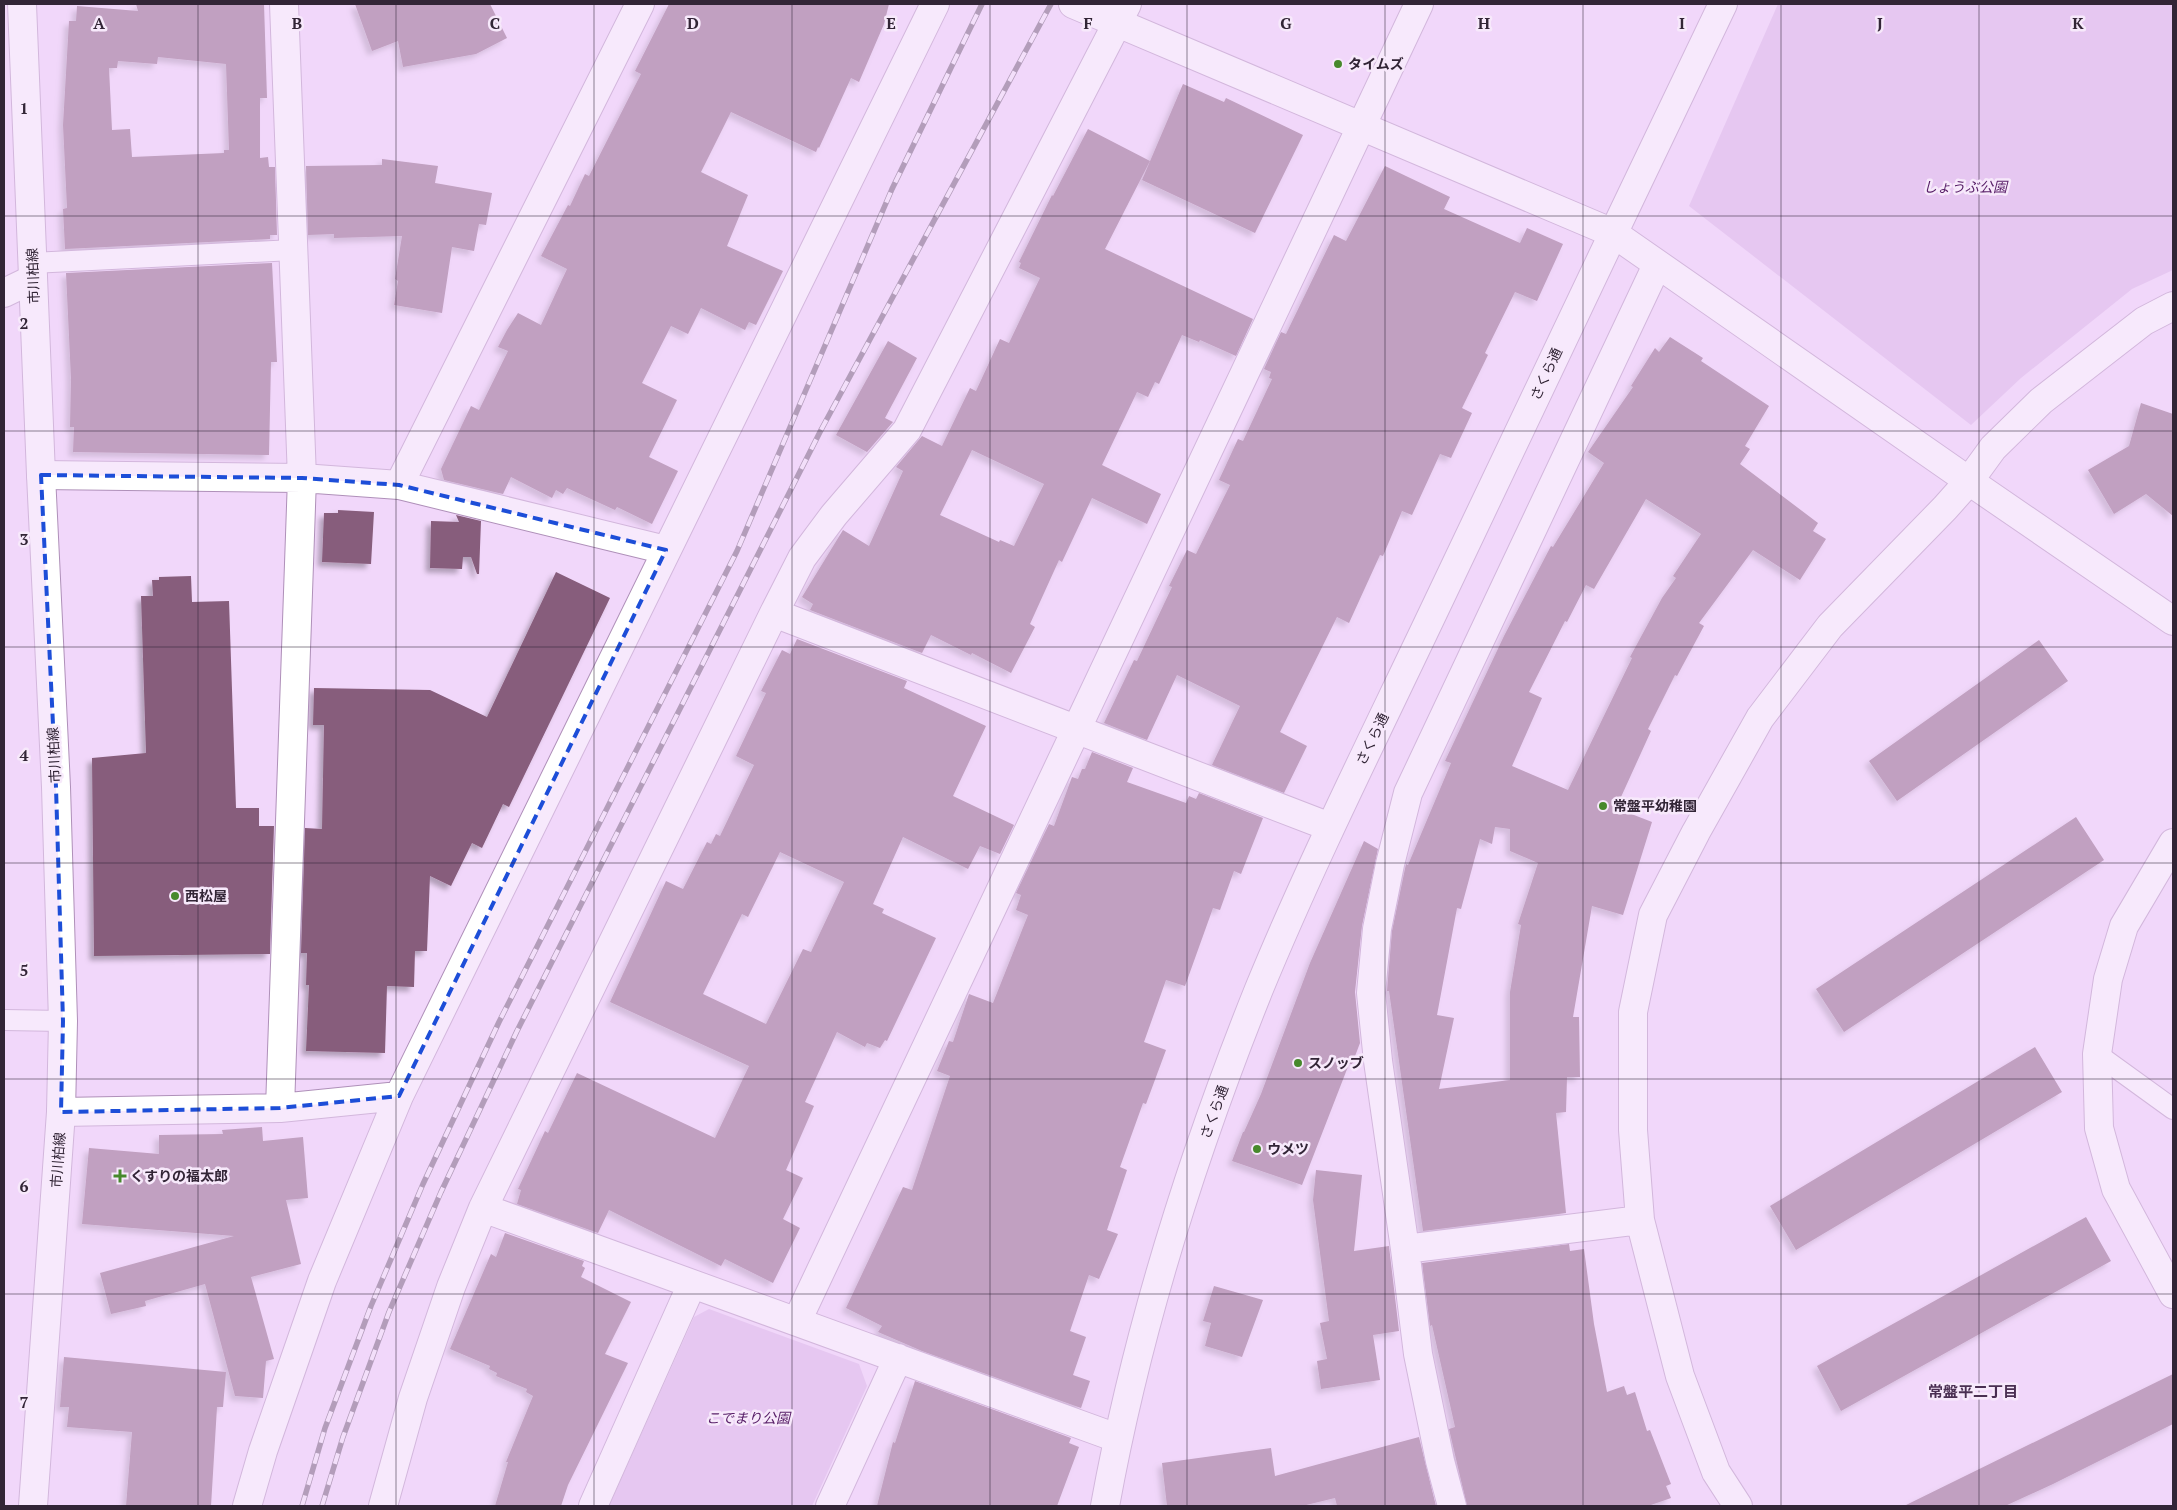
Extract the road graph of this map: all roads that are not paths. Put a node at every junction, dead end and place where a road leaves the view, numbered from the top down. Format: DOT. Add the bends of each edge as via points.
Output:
graph roads {
  1 [pos="22,4"];
  2 [pos="284,4"];
  3 [pos="640,4"];
  4 [pos="935,4"];
  5 [pos="1073,4"];
  6 [pos="1419,4"];
  7 [pos="1723,4"];
  8 [pos="1122,13"];
  9 [pos="1361,126"];
  10 [pos="1613,233"];
  11 [pos="293,250"];
  12 [pos="1657,265"];
  13 [pos="33,271"];
  14 [pos="4,293"];
  15 [pos="2173,306"];
  16 [pos="41,475"];
  17 [pos="302,478"];
  18 [pos="1968,481"];
  19 [pos="399,485"];
  20 [pos="666,550"];
  21 [pos="774,613"];
  22 [pos="2173,621"];
  23 [pos="1076,729"];
  24 [pos="1330,827"];
  25 [pos="2173,843"];
  26 [pos="4,1020"];
  27 [pos="63,1021"];
  28 [pos="2097,1054"];
  29 [pos="400,1096"];
  30 [pos="280,1108"];
  31 [pos="2173,1109"];
  32 [pos="61,1112"];
  33 [pos="483,1208"];
  34 [pos="1640,1220"];
  35 [pos="1405,1249"];
  36 [pos="692,1284"];
  37 [pos="2173,1294"];
  38 [pos="797,1321"];
  39 [pos="898,1358"];
  40 [pos="1117,1438"];
  41 [pos="33,1506"];
  42 [pos="247,1506"];
  43 [pos="383,1506"];
  44 [pos="592,1506"];
  45 [pos="830,1506"];
  46 [pos="1105,1506"];
  47 [pos="1452,1506"];
  48 [pos="1738,1506"];
  1 -- 13 [label="street, 市川柏線"];
  2 -- 11 [label="street"];
  3 -- 19 [label="street"];
  4 -- 20 [label="street"];
  5 -- 8 [label="street"];
  6 -- 9 [label="street"];
  7 -- 10 [label="street, さくら通"];
  8 -- 9 [label="street"];
  8 -- 21 [label="street" via="907,430 834,515 802,558"];
  9 -- 10 [label="street"];
  9 -- 23 [label="street"];
  10 -- 12 [label="street"];
  10 -- 24 [label="street, さくら通"];
  11 -- 13 [label="lane"];
  11 -- 17 [label="street"];
  12 -- 18 [label="street"];
  12 -- 35 [label="street" via="1408,793 1392,855 1377,929 1371,993"];
  13 -- 14 [label="street"];
  13 -- 16 [label="street, 市川柏線"];
  15 -- 18 [label="street" via="2144,320 2041,401 1993,448"];
  16 -- 17 [label="street"];
  16 -- 27 [label="street, 市川柏線"];
  17 -- 19 [label="street"];
  17 -- 30 [label="street"];
  18 -- 22 [label="street"];
  18 -- 34 [label="street" via="1830,626 1760,718 1653,915 1633,1012 1633,1130"];
  19 -- 20 [label="street"];
  20 -- 29 [label="street"];
  21 -- 23 [label="street"];
  21 -- 33 [label="street"];
  23 -- 24 [label="street"];
  23 -- 38 [label="street"];
  24 -- 40 [label="street, さくら通" via="1259,990 1190,1175"];
  25 -- 28 [label="street" via="2124,926 2108,979"];
  26 -- 27 [label="lane"];
  27 -- 32 [label="street, 市川柏線"];
  28 -- 31 [label="lane"];
  28 -- 37 [label="street" via="2099,1128 2116,1189"];
  29 -- 30 [label="street"];
  29 -- 42 [label="street" via="322,1282"];
  30 -- 32 [label="street"];
  32 -- 41 [label="street, 市川柏線"];
  33 -- 36 [label="street"];
  33 -- 43 [label="street" via="412,1398"];
  34 -- 35 [label="street"];
  34 -- 48 [label="street" via="1680,1376 1716,1472"];
  35 -- 47 [label="street" via="1418,1354"];
  36 -- 38 [label="street"];
  36 -- 44 [label="street"];
  38 -- 39 [label="street"];
  39 -- 40 [label="street"];
  39 -- 45 [label="street"];
  40 -- 46 [label="street, さくら通"];
}
